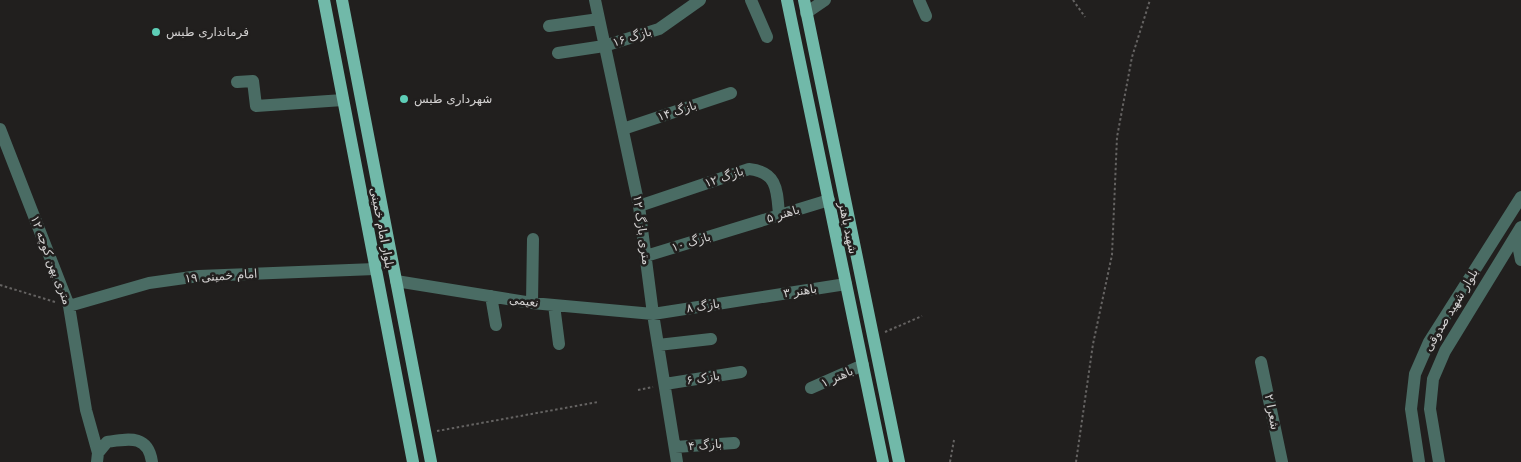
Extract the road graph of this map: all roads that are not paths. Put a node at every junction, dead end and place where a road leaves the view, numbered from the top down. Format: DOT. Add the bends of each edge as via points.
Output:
graph roads {
  1 [pos="324,0"];
  2 [pos="342,0"];
  3 [pos="595,0"];
  4 [pos="700,0"];
  5 [pos="751,0"];
  6 [pos="787,0"];
  7 [pos="804,0"];
  8 [pos="825,0"];
  9 [pos="919,0"];
  10 [pos="806,13"];
  11 [pos="926,16"];
  12 [pos="599,19"];
  13 [pos="548,26"];
  14 [pos="767,37"];
  15 [pos="604,46"];
  16 [pos="558,53"];
  17 [pos="237,82"];
  18 [pos="731,93"];
  19 [pos="343,100"];
  20 [pos="0,129"];
  21 [pos="623,129"];
  22 [pos="1521,198"];
  23 [pos="829,200"];
  24 [pos="639,206"];
  25 [pos="779,215"];
  26 [pos="737,228"];
  27 [pos="1518,231"];
  28 [pos="533,239"];
  29 [pos="646,256"];
  30 [pos="1521,260"];
  31 [pos="376,269"];
  32 [pos="396,281"];
  33 [pos="862,281"];
  34 [pos="846,284"];
  35 [pos="491,296"];
  36 [pos="753,298"];
  37 [pos="532,302"];
  38 [pos="554,304"];
  39 [pos="69,306"];
  40 [pos="653,314"];
  41 [pos="496,325"];
  42 [pos="711,338"];
  43 [pos="559,344"];
  44 [pos="658,345"];
  45 [pos="1262,362"];
  46 [pos="863,366"];
  47 [pos="741,372"];
  48 [pos="665,384"];
  49 [pos="811,388"];
  50 [pos="1410,408"];
  51 [pos="1430,409"];
  52 [pos="734,443"];
  53 [pos="675,447"];
  54 [pos="98,458"];
  55 [pos="152,462"];
  56 [pos="413,462"];
  57 [pos="431,462"];
  58 [pos="677,462"];
  59 [pos="883,462"];
  60 [pos="899,462"];
  61 [pos="1282,462"];
  62 [pos="1419,462"];
  63 [pos="1439,462"];
  1 -- 19 [label="main road, بلوار امام خمینی"];
  2 -- 32 [label="main road, بلوار امام خمینی"];
  3 -- 12 [label="street, ۱۲ متری بازگ"];
  4 -- 15 [label="street, بازگ ۱۶" via="659,29"];
  5 -- 14 [label="street"];
  6 -- 23 [label="main road, شهید باهنر"];
  7 -- 10 [label="main road, شهید باهنر"];
  8 -- 10 [label="street"];
  9 -- 11 [label="street"];
  10 -- 33 [label="main road, شهید باهنر"];
  12 -- 13 [label="street"];
  12 -- 15 [label="street, ۱۲ متری بازگ"];
  15 -- 16 [label="street, بازگ ۱۶"];
  15 -- 21 [label="street, ۱۲ متری بازگ"];
  17 -- 19 [label="street" via="253,81 256,106"];
  18 -- 21 [label="street, بازگ ۱۴"];
  19 -- 31 [label="main road, بلوار امام خمینی"];
  20 -- 39 [label="street, ۱۲ متری پهن کوچه"];
  21 -- 24 [label="street, ۱۲ متری بازگ"];
  22 -- 50 [label="street, بلوار شهید صدوقی" via="1429,342 1415,374"];
  23 -- 25 [label="street, باهنر ۵"];
  23 -- 34 [label="main road, شهید باهنر"];
  24 -- 25 [label="street, بازگ ۱۲" via="749,169 760,170 772,179 777,189"];
  24 -- 29 [label="street, ۱۲ متری بازگ"];
  25 -- 26 [label="street, باهنر ۵"];
  26 -- 29 [label="street, بازگ ۱۰"];
  27 -- 30 [label="street"];
  27 -- 51 [label="street, بلوار شهید صدوقی" via="1444,351 1434,379"];
  28 -- 37 [label="street"];
  29 -- 40 [label="street, ۱۲ متری بازگ"];
  31 -- 39 [label="street, امام خمینی ۱۹" via="200,276 149,283"];
  31 -- 56 [label="main road, بلوار امام خمینی"];
  32 -- 35 [label="street, نعیمی"];
  32 -- 57 [label="main road, بلوار امام خمینی"];
  33 -- 34 [label="main road"];
  33 -- 60 [label="main road, شهید باهنر"];
  34 -- 36 [label="street, باهنر ۳"];
  34 -- 46 [label="main road, شهید باهنر"];
  35 -- 37 [label="street, نعیمی"];
  35 -- 41 [label="street"];
  36 -- 40 [label="street, بازگ ۸"];
  37 -- 38 [label="street, نعیمی"];
  38 -- 40 [label="street, نعیمی"];
  38 -- 43 [label="street"];
  39 -- 54 [label="street, ۱۲ متری پهن کوچه" via="86,410"];
  40 -- 44 [label="street, ۱۲ متری بازگ"];
  42 -- 44 [label="street"];
  44 -- 48 [label="street, ۱۲ متری بازگ"];
  45 -- 61 [label="street, شعرا ۲"];
  46 -- 49 [label="street, باهنر ۱"];
  46 -- 59 [label="main road, شهید باهنر"];
  47 -- 48 [label="street, بازک ۶"];
  48 -- 53 [label="street, ۱۲ متری بازگ"];
  50 -- 51 [label="street"];
  50 -- 62 [label="street, بلوار شهید صدوقی"];
  51 -- 63 [label="street, بلوار شهید صدوقی"];
  52 -- 53 [label="street, بازگ ۴"];
  53 -- 58 [label="street, ۱۲ متری بازگ"];
  54 -- 55 [label="street" via="107,442 135,439 147,447"];
}
